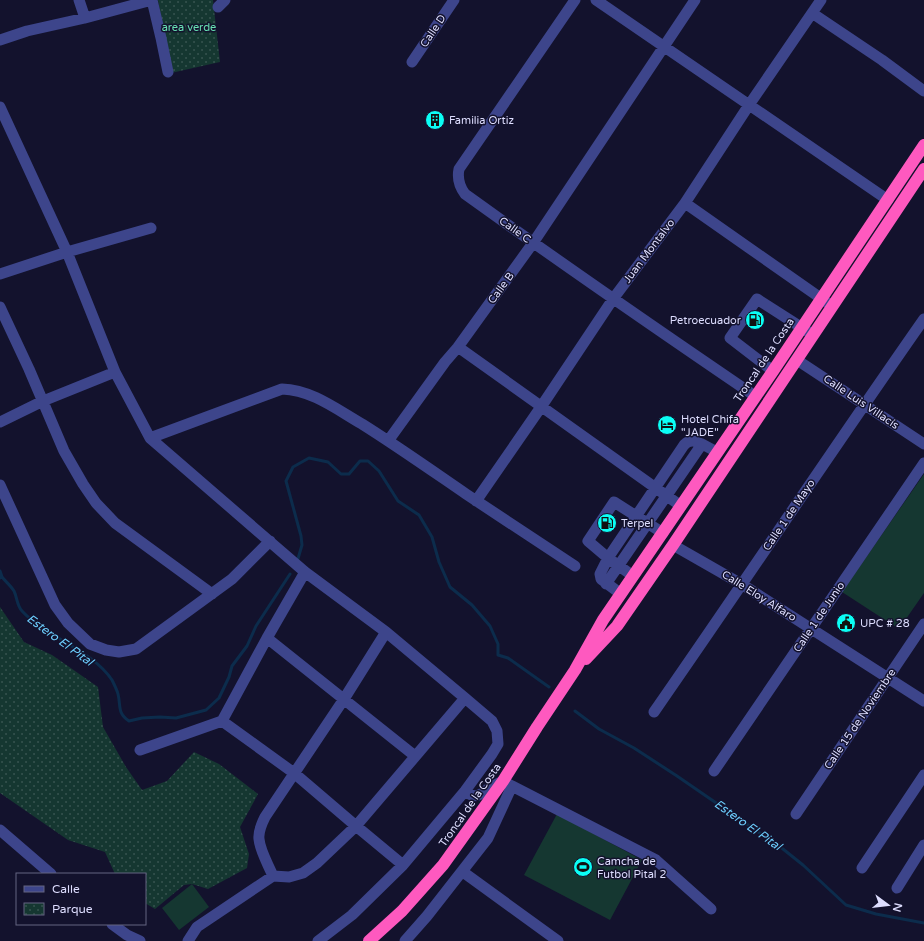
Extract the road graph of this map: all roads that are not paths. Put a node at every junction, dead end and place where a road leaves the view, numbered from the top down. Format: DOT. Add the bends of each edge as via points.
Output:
graph roads {
  1 [pos="79,0"];
  2 [pos="152,0"];
  3 [pos="454,0"];
  4 [pos="575,0"];
  5 [pos="596,0"];
  6 [pos="695,0"];
  7 [pos="821,0"];
  8 [pos="812,13"];
  9 [pos="85,18"];
  10 [pos="0,40"];
  11 [pos="663,48"];
  12 [pos="412,62"];
  13 [pos="168,72"];
  14 [pos="924,91"];
  15 [pos="749,105"];
  16 [pos="0,107"];
  17 [pos="924,145"];
  18 [pos="924,169"];
  19 [pos="920,184"];
  20 [pos="888,200"];
  21 [pos="685,203"];
  22 [pos="151,228"];
  23 [pos="533,243"];
  24 [pos="67,252"];
  25 [pos="0,274"];
  26 [pos="613,299"];
  27 [pos="827,303"];
  28 [pos="0,307"];
  29 [pos="924,319"];
  30 [pos="801,327"];
  31 [pos="812,335"];
  32 [pos="458,347"];
  33 [pos="797,360"];
  34 [pos="773,371"];
  35 [pos="115,372"];
  36 [pos="756,396"];
  37 [pos="43,401"];
  38 [pos="864,404"];
  39 [pos="541,407"];
  40 [pos="0,422"];
  41 [pos="150,438"];
  42 [pos="388,441"];
  43 [pos="702,444"];
  44 [pos="924,444"];
  45 [pos="717,452"];
  46 [pos="924,463"];
  47 [pos="0,485"];
  48 [pos="655,487"];
  49 [pos="666,496"];
  50 [pos="476,501"];
  51 [pos="681,506"];
  52 [pos="636,515"];
  53 [pos="648,523"];
  54 [pos="663,533"];
  55 [pos="270,541"];
  56 [pos="673,545"];
  57 [pos="608,558"];
  58 [pos="575,566"];
  59 [pos="618,566"];
  60 [pos="305,572"];
  61 [pos="632,576"];
  62 [pos="606,584"];
  63 [pos="743,585"];
  64 [pos="212,594"];
  65 [pos="621,594"];
  66 [pos="924,624"];
  67 [pos="812,629"];
  68 [pos="386,632"];
  69 [pos="267,638"];
  70 [pos="575,670"];
  71 [pos="888,678"];
  72 [pos="465,698"];
  73 [pos="344,699"];
  74 [pos="924,701"];
  75 [pos="654,712"];
  76 [pos="222,721"];
  77 [pos="140,750"];
  78 [pos="415,756"];
  79 [pos="714,771"];
  80 [pos="294,773"];
  81 [pos="924,775"];
  82 [pos="508,784"];
  83 [pos="465,791"];
  84 [pos="796,814"];
  85 [pos="356,826"];
  86 [pos="0,830"];
  87 [pos="924,845"];
  88 [pos="404,865"];
  89 [pos="862,868"];
  90 [pos="463,872"];
  91 [pos="50,873"];
  92 [pos="273,876"];
  93 [pos="897,888"];
  94 [pos="711,909"];
  95 [pos="113,925"];
  96 [pos="140,941"];
  97 [pos="188,941"];
  98 [pos="318,941"];
  99 [pos="369,941"];
  100 [pos="406,941"];
  101 [pos="558,941"];
  1 -- 9 [label="street"];
  2 -- 9 [label="street"];
  2 -- 13 [label="street"];
  3 -- 12 [label="street, Calle D"];
  4 -- 23 [label="street, Calle C" via="458,172 465,194"];
  5 -- 11 [label="street"];
  6 -- 11 [label="street, Calle B"];
  7 -- 8 [label="street, Juan Montalvo"];
  8 -- 14 [label="street"];
  8 -- 15 [label="street, Juan Montalvo"];
  9 -- 10 [label="street"];
  11 -- 15 [label="street"];
  11 -- 23 [label="street, Calle B"];
  15 -- 20 [label="street"];
  15 -- 21 [label="street, Juan Montalvo"];
  16 -- 24 [label="street"];
  17 -- 20 [label="highway, Troncal de la Costa"];
  18 -- 19 [label="highway, Troncal de la Costa"];
  19 -- 27 [label="highway, Troncal de la Costa"];
  20 -- 27 [label="highway, Troncal de la Costa"];
  21 -- 26 [label="street, Juan Montalvo"];
  21 -- 27 [label="street"];
  22 -- 24 [label="street"];
  23 -- 26 [label="street, Calle C"];
  23 -- 32 [label="street, Calle B"];
  24 -- 25 [label="street"];
  24 -- 35 [label="street"];
  26 -- 36 [label="street, Calle C"];
  26 -- 39 [label="street, Juan Montalvo"];
  27 -- 30 [label="highway, Troncal de la Costa"];
  27 -- 31 [label="highway, Troncal de la Costa"];
  28 -- 37 [label="street"];
  29 -- 38 [label="street, Calle 1 de Mayo"];
  30 -- 31 [label="street"];
  30 -- 34 [label="highway, Troncal de la Costa"];
  30 -- 34 [label="street" via="757,299 730,338"];
  31 -- 33 [label="highway, Troncal de la Costa"];
  32 -- 39 [label="street"];
  32 -- 42 [label="street, Calle B"];
  33 -- 38 [label="street, Calle Luis Villacís"];
  33 -- 56 [label="highway, Troncal de la Costa"];
  34 -- 36 [label="highway, Troncal de la Costa"];
  35 -- 37 [label="street"];
  35 -- 41 [label="street"];
  36 -- 45 [label="highway, Troncal de la Costa"];
  37 -- 40 [label="street"];
  37 -- 64 [label="street" via="64,451 96,502 115,523"];
  38 -- 44 [label="street, Calle Luis Villacís"];
  38 -- 63 [label="street, Calle 1 de Mayo"];
  39 -- 48 [label="street"];
  39 -- 50 [label="street, Juan Montalvo"];
  41 -- 42 [label="street" via="282,389 319,399"];
  41 -- 55 [label="street"];
  42 -- 50 [label="street"];
  43 -- 45 [label="street"];
  43 -- 48 [label="street" via="693,440 686,442"];
  43 -- 49 [label="street"];
  45 -- 51 [label="highway, Troncal de la Costa"];
  46 -- 67 [label="street, Calle 1 de Junio"];
  47 -- 64 [label="street" via="55,605 68,623 90,644 119,652 136,649"];
  48 -- 49 [label="street"];
  48 -- 52 [label="street"];
  49 -- 51 [label="street"];
  49 -- 53 [label="street"];
  50 -- 58 [label="street"];
  51 -- 54 [label="highway, Troncal de la Costa"];
  52 -- 53 [label="street"];
  52 -- 57 [label="street"];
  52 -- 57 [label="street" via="614,502 588,541"];
  53 -- 54 [label="street"];
  53 -- 59 [label="street"];
  54 -- 61 [label="highway, Troncal de la Costa"];
  55 -- 60 [label="street"];
  55 -- 64 [label="street" via="232,580"];
  56 -- 63 [label="street, Calle Eloy Alfaro"];
  56 -- 70 [label="highway, Troncal de la Costa" via="617,626"];
  57 -- 59 [label="street"];
  57 -- 62 [label="street" via="600,574"];
  59 -- 61 [label="street"];
  59 -- 62 [label="street"];
  60 -- 68 [label="street"];
  60 -- 69 [label="street"];
  61 -- 65 [label="highway, Troncal de la Costa"];
  62 -- 65 [label="street"];
  63 -- 67 [label="street, Calle Eloy Alfaro"];
  63 -- 75 [label="street, Calle 1 de Mayo"];
  65 -- 70 [label="highway, Troncal de la Costa"];
  66 -- 71 [label="street, Calle 15 de Noviembre"];
  67 -- 71 [label="street, Calle Eloy Alfaro"];
  67 -- 79 [label="street, Calle 1 de Junio"];
  68 -- 72 [label="street"];
  68 -- 73 [label="street"];
  69 -- 73 [label="street"];
  69 -- 76 [label="street"];
  70 -- 82 [label="highway, Troncal de la Costa" via="537,727"];
  71 -- 74 [label="street, Calle Eloy Alfaro"];
  71 -- 84 [label="street, Calle 15 de Noviembre"];
  72 -- 78 [label="street"];
  72 -- 83 [label="street" via="492,721 497,731 498,744"];
  73 -- 78 [label="street"];
  73 -- 80 [label="street"];
  76 -- 77 [label="street"];
  76 -- 80 [label="street"];
  78 -- 85 [label="street"];
  80 -- 85 [label="street"];
  80 -- 92 [label="street" via="265,817 261,828 260,843"];
  81 -- 89 [label="street"];
  82 -- 83 [label="street" via="489,788 478,796"];
  82 -- 90 [label="street" via="491,833"];
  82 -- 94 [label="street" via="656,860"];
  82 -- 99 [label="highway, Troncal de la Costa" via="443,865 402,911"];
  83 -- 88 [label="street"];
  85 -- 88 [label="street"];
  85 -- 92 [label="street" via="317,863 302,873 289,877"];
  86 -- 91 [label="street"];
  87 -- 93 [label="street"];
  88 -- 98 [label="street" via="352,915"];
  90 -- 100 [label="street"];
  90 -- 101 [label="street"];
  92 -- 97 [label="street" via="197,927"];
  95 -- 96 [label="street"];
}
